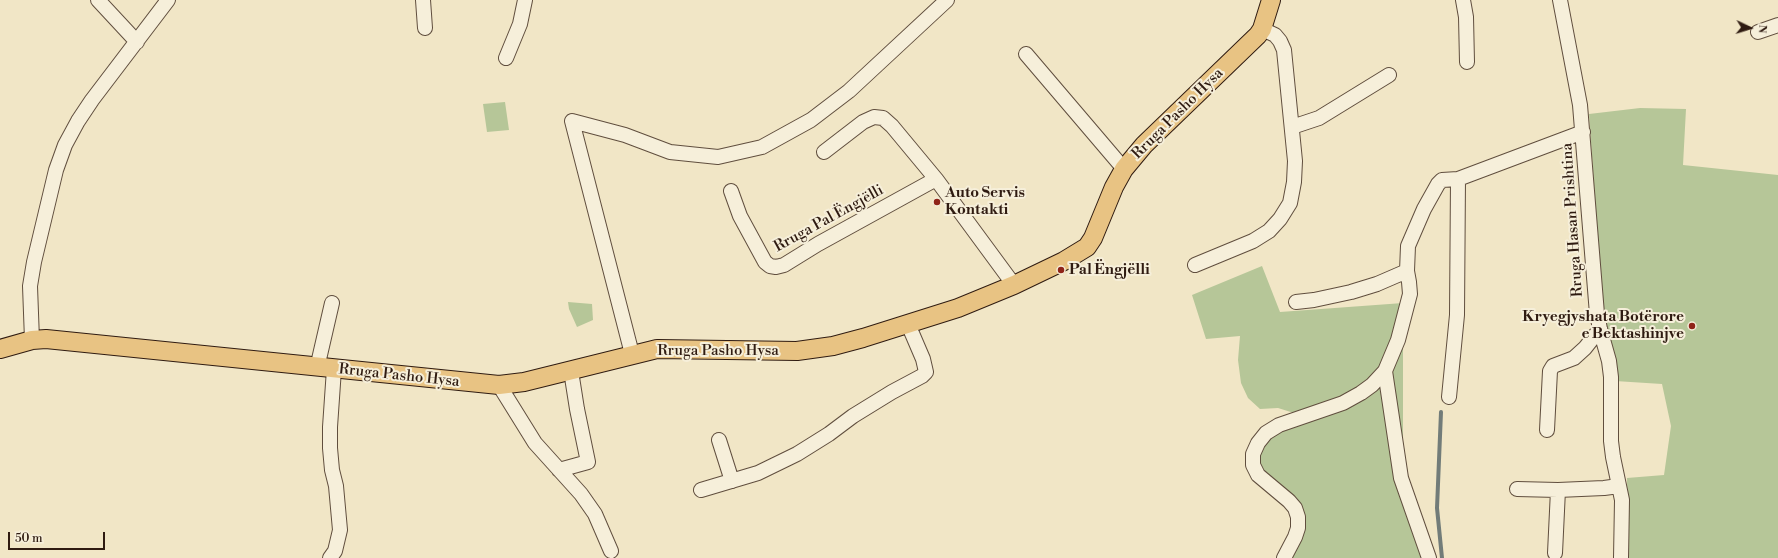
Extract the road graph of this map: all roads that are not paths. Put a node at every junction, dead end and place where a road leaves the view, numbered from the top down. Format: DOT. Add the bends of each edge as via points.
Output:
graph roads {
  1 [pos="98,0"];
  2 [pos="168,0"];
  3 [pos="423,0"];
  4 [pos="525,0"];
  5 [pos="947,0"];
  6 [pos="1271,0"];
  7 [pos="1463,0"];
  8 [pos="1560,0"];
  9 [pos="1778,25"];
  10 [pos="425,28"];
  11 [pos="1262,29"];
  12 [pos="1758,32"];
  13 [pos="137,42"];
  14 [pos="1026,54"];
  15 [pos="506,58"];
  16 [pos="1467,62"];
  17 [pos="1389,75"];
  18 [pos="1292,127"];
  19 [pos="1583,132"];
  20 [pos="824,152"];
  21 [pos="1124,169"];
  22 [pos="936,179"];
  23 [pos="1458,179"];
  24 [pos="731,191"];
  25 [pos="1196,265"];
  26 [pos="1406,271"];
  27 [pos="1014,285"];
  28 [pos="1296,302"];
  29 [pos="332,303"];
  30 [pos="908,324"];
  31 [pos="1600,329"];
  32 [pos="32,340"];
  33 [pos="0,349"];
  34 [pos="632,354"];
  35 [pos="326,368"];
  36 [pos="571,371"];
  37 [pos="1385,371"];
  38 [pos="500,385"];
  39 [pos="1450,397"];
  40 [pos="1546,430"];
  41 [pos="719,440"];
  42 [pos="559,470"];
  43 [pos="732,481"];
  44 [pos="1619,486"];
  45 [pos="1517,489"];
  46 [pos="701,490"];
  47 [pos="1558,490"];
  48 [pos="611,550"];
  49 [pos="1555,554"];
  50 [pos="330,558"];
  51 [pos="1284,558"];
  52 [pos="1429,558"];
  53 [pos="1621,558"];
  1 -- 13 [label="street"];
  2 -- 13 [label="street"];
  3 -- 10 [label="street"];
  4 -- 15 [label="street" via="520,24"];
  5 -- 34 [label="street" via="849,91 811,120 762,147 718,157 670,152 625,135 572,121"];
  6 -- 11 [label="main road, Rruga Pasho Hysa"];
  7 -- 16 [label="street"];
  8 -- 19 [label="street, Rruga Hasan Prishtina" via="1576,80"];
  9 -- 12 [label="street"];
  11 -- 18 [label="street" via="1274,35 1284,50"];
  11 -- 21 [label="main road, Rruga Pasho Hysa"];
  13 -- 32 [label="street" via="78,122 65,145 56,170 30,286"];
  14 -- 21 [label="street"];
  17 -- 18 [label="street" via="1319,118"];
  18 -- 25 [label="street" via="1294,182 1290,203 1280,219 1269,231 1253,241"];
  19 -- 23 [label="street"];
  19 -- 31 [label="street, Rruga Hasan Prishtina"];
  20 -- 22 [label="street" via="862,122 874,117 883,118"];
  21 -- 27 [label="main road, Rruga Pasho Hysa" via="1087,247"];
  22 -- 24 [label="street, Rruga Pal Ëngjëlli" via="784,265 776,267 765,262 740,216"];
  22 -- 27 [label="street"];
  23 -- 26 [label="street" via="1442,180 1438,184 1408,246"];
  23 -- 39 [label="street" via="1457,315"];
  26 -- 28 [label="street" via="1351,292 1319,300"];
  26 -- 37 [label="street" via="1410,282 1407,310"];
  27 -- 30 [label="main road, Rruga Pasho Hysa" via="958,308"];
  29 -- 35 [label="street"];
  30 -- 34 [label="main road, Rruga Pasho Hysa" via="833,346 804,351 657,349"];
  30 -- 43 [label="street" via="923,359 926,372 922,376 885,396 797,454 758,473"];
  31 -- 40 [label="street" via="1574,358 1553,366 1550,371"];
  31 -- 44 [label="street, Rruga Hasan Prishtina" via="1611,377 1612,441"];
  32 -- 33 [label="main road, Rruga Pasho Hysa"];
  32 -- 35 [label="main road, Rruga Pasho Hysa" via="46,339"];
  34 -- 36 [label="main road, Rruga Pasho Hysa"];
  35 -- 38 [label="main road, Rruga Pasho Hysa"];
  35 -- 50 [label="street" via="330,448 340,530 335,551"];
  36 -- 38 [label="main road, Rruga Pasho Hysa"];
  36 -- 42 [label="street" via="588,462"];
  37 -- 51 [label="street" via="1361,394 1343,403 1279,425 1258,442 1253,454 1253,465 1258,475 1289,501 1298,517 1295,537"];
  37 -- 52 [label="street" via="1401,478"];
  38 -- 42 [label="street" via="525,428"];
  41 -- 43 [label="street"];
  42 -- 48 [label="street" via="595,514"];
  43 -- 46 [label="street"];
  44 -- 47 [label="street"];
  44 -- 53 [label="street, Rruga Hasan Prishtina" via="1622,500"];
  45 -- 47 [label="street"];
  47 -- 49 [label="street"];
}
